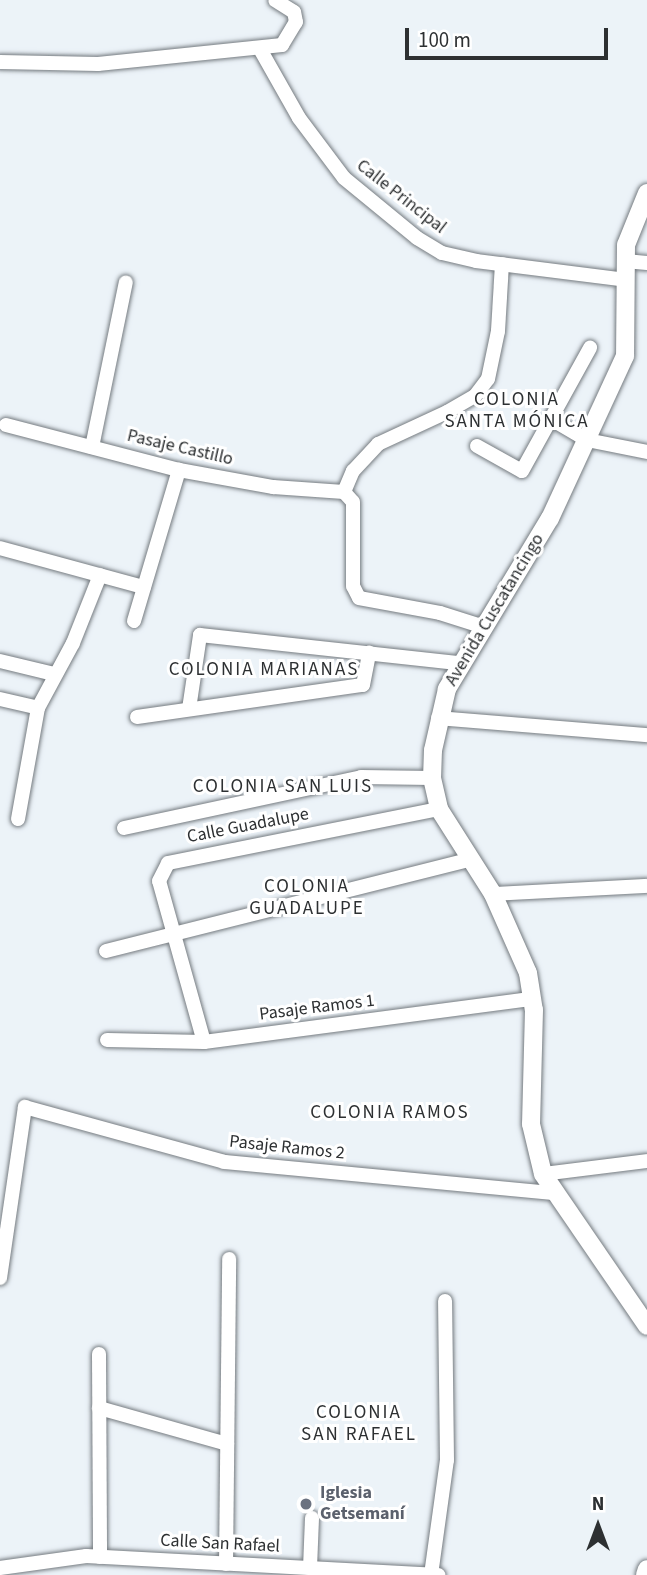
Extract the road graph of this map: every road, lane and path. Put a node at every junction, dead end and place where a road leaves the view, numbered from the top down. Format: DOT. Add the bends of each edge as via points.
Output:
graph roads {
  1 [pos="275,0"];
  2 [pos="260,50"];
  3 [pos="0,62"];
  4 [pos="647,193"];
  5 [pos="625,261"];
  6 [pos="647,263"];
  7 [pos="502,264"];
  8 [pos="626,280"];
  9 [pos="126,282"];
  10 [pos="590,348"];
  11 [pos="551,419"];
  12 [pos="6,425"];
  13 [pos="587,440"];
  14 [pos="477,446"];
  15 [pos="92,447"];
  16 [pos="647,452"];
  17 [pos="179,470"];
  18 [pos="346,493"];
  19 [pos="0,548"];
  20 [pos="100,575"];
  21 [pos="144,587"];
  22 [pos="134,621"];
  23 [pos="481,626"];
  24 [pos="369,653"];
  25 [pos="0,661"];
  26 [pos="459,663"];
  27 [pos="54,674"];
  28 [pos="0,699"];
  29 [pos="38,708"];
  30 [pos="189,709"];
  31 [pos="137,717"];
  32 [pos="438,718"];
  33 [pos="647,734"];
  34 [pos="432,778"];
  35 [pos="439,809"];
  36 [pos="18,819"];
  37 [pos="124,828"];
  38 [pos="472,859"];
  39 [pos="647,886"];
  40 [pos="493,894"];
  41 [pos="175,934"];
  42 [pos="106,951"];
  43 [pos="532,999"];
  44 [pos="107,1040"];
  45 [pos="204,1042"];
  46 [pos="647,1161"];
  47 [pos="543,1174"];
  48 [pos="552,1193"];
  49 [pos="229,1259"];
  50 [pos="0,1278"];
  51 [pos="445,1301"];
  52 [pos="647,1326"];
  53 [pos="99,1354"];
  54 [pos="99,1408"];
  55 [pos="227,1444"];
  56 [pos="312,1517"];
  57 [pos="100,1557"];
  58 [pos="226,1564"];
  59 [pos="0,1568"];
  60 [pos="310,1568"];
  61 [pos="647,1569"];
  62 [pos="431,1575"];
  63 [pos="438,1575"];
  64 [pos="645,1575"];
  1 -- 2 [label="street" via="294,12 296,22 282,45"];
  2 -- 3 [label="street" via="98,64"];
  2 -- 7 [label="street, Calle Principal" via="299,118 344,178 368,200 443,253"];
  4 -- 5 [label="street, Avenida Cuscatancingo" via="629,229"];
  5 -- 6 [label="street"];
  5 -- 8 [label="street, Avenida Cuscatancingo"];
  7 -- 8 [label="street, Calle Principal"];
  7 -- 18 [label="street" via="497,338 488,379 475,396 378,444 354,471"];
  8 -- 13 [label="street, Avenida Cuscatancingo" via="625,356"];
  9 -- 15 [label="street"];
  10 -- 11 [label="street"];
  11 -- 13 [label="street"];
  11 -- 14 [label="street" via="522,471"];
  12 -- 15 [label="street, Pasaje Castillo"];
  13 -- 16 [label="street"];
  13 -- 23 [label="street, Avenida Cuscatancingo" via="550,518"];
  15 -- 17 [label="street, Pasaje Castillo"];
  17 -- 18 [label="street, Pasaje Castillo" via="273,487"];
  17 -- 21 [label="street"];
  18 -- 23 [label="street" via="353,502 353,586 359,598"];
  19 -- 20 [label="street"];
  20 -- 21 [label="street"];
  20 -- 27 [label="street" via="73,643"];
  21 -- 22 [label="street"];
  23 -- 26 [label="street, Avenida Cuscatancingo"];
  24 -- 26 [label="street"];
  24 -- 30 [label="street" via="363,685"];
  24 -- 30 [label="street" via="201,635"];
  25 -- 27 [label="street"];
  26 -- 32 [label="street, Avenida Cuscatancingo"];
  27 -- 29 [label="street"];
  28 -- 29 [label="street"];
  29 -- 36 [label="street"];
  30 -- 31 [label="street"];
  32 -- 33 [label="street"];
  32 -- 34 [label="street, Avenida Cuscatancingo"];
  34 -- 35 [label="street, Avenida Cuscatancingo"];
  34 -- 37 [label="street" via="361,777"];
  35 -- 38 [label="street, Avenida Cuscatancingo"];
  35 -- 41 [label="street, Calle Guadalupe" via="167,863 159,881"];
  38 -- 40 [label="street, Avenida Cuscatancingo"];
  38 -- 41 [label="street"];
  39 -- 40 [label="street"];
  40 -- 43 [label="street, Avenida Cuscatancingo" via="528,973"];
  41 -- 42 [label="street"];
  41 -- 45 [label="street"];
  43 -- 45 [label="street, Pasaje Ramos 1"];
  43 -- 47 [label="street, Avenida Cuscatancingo" via="531,1124"];
  44 -- 45 [label="street, Pasaje Ramos 1"];
  46 -- 47 [label="street"];
  47 -- 48 [label="street, Avenida Cuscatancingo"];
  48 -- 50 [label="street, Pasaje Ramos 2" via="224,1162 25,1107"];
  48 -- 52 [label="street, Avenida Cuscatancingo"];
  49 -- 55 [label="street"];
  51 -- 62 [label="street" via="447,1460"];
  53 -- 54 [label="street"];
  54 -- 55 [label="street"];
  54 -- 57 [label="street"];
  55 -- 58 [label="street"];
  56 -- 60 [label="street"];
  57 -- 58 [label="street, Calle San Rafael"];
  57 -- 59 [label="street, Calle San Rafael"];
  58 -- 60 [label="street, Calle San Rafael"];
  60 -- 62 [label="street, Calle San Rafael"];
  61 -- 64 [label="street"];
  62 -- 63 [label="street, Calle San Rafael"];
}
